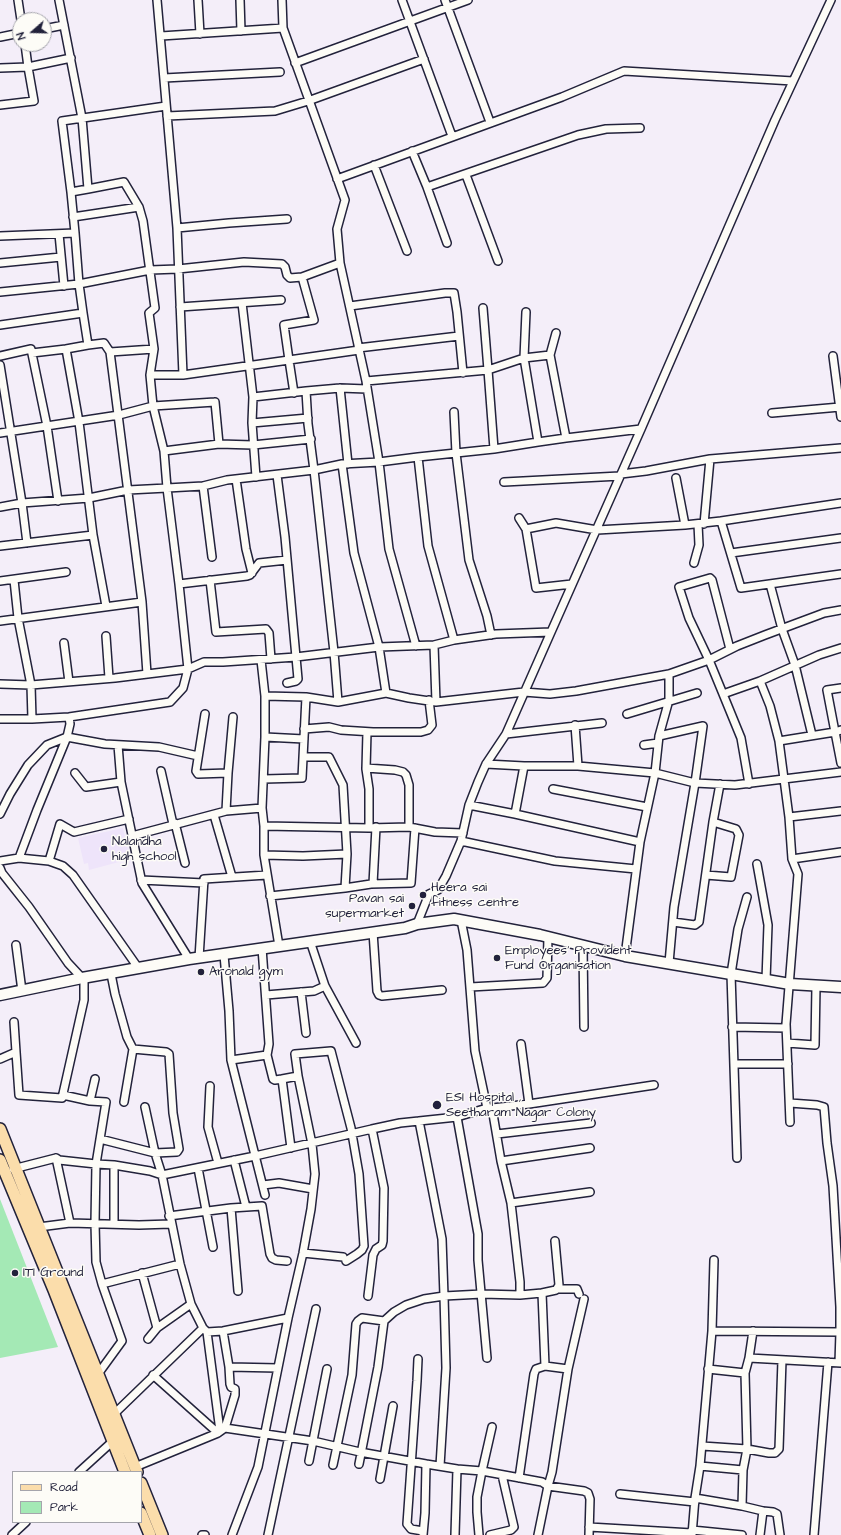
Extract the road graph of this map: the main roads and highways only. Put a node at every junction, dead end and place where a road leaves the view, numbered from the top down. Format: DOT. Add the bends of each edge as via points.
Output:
graph roads {
  1 [pos="0,1129"];
  2 [pos="0,1160"];
  3 [pos="2,1171"];
  4 [pos="132,1470"];
  5 [pos="142,1485"];
  6 [pos="142,1515"];
  7 [pos="150,1535"];
  8 [pos="162,1535"];
  1 -- 4 [label="main road" via="114,1414"];
  2 -- 3 [label="main road"];
  3 -- 4 [label="main road" via="54,1290 113,1441"];
  5 -- 8 [label="main road"];
  6 -- 7 [label="main road"];
}
